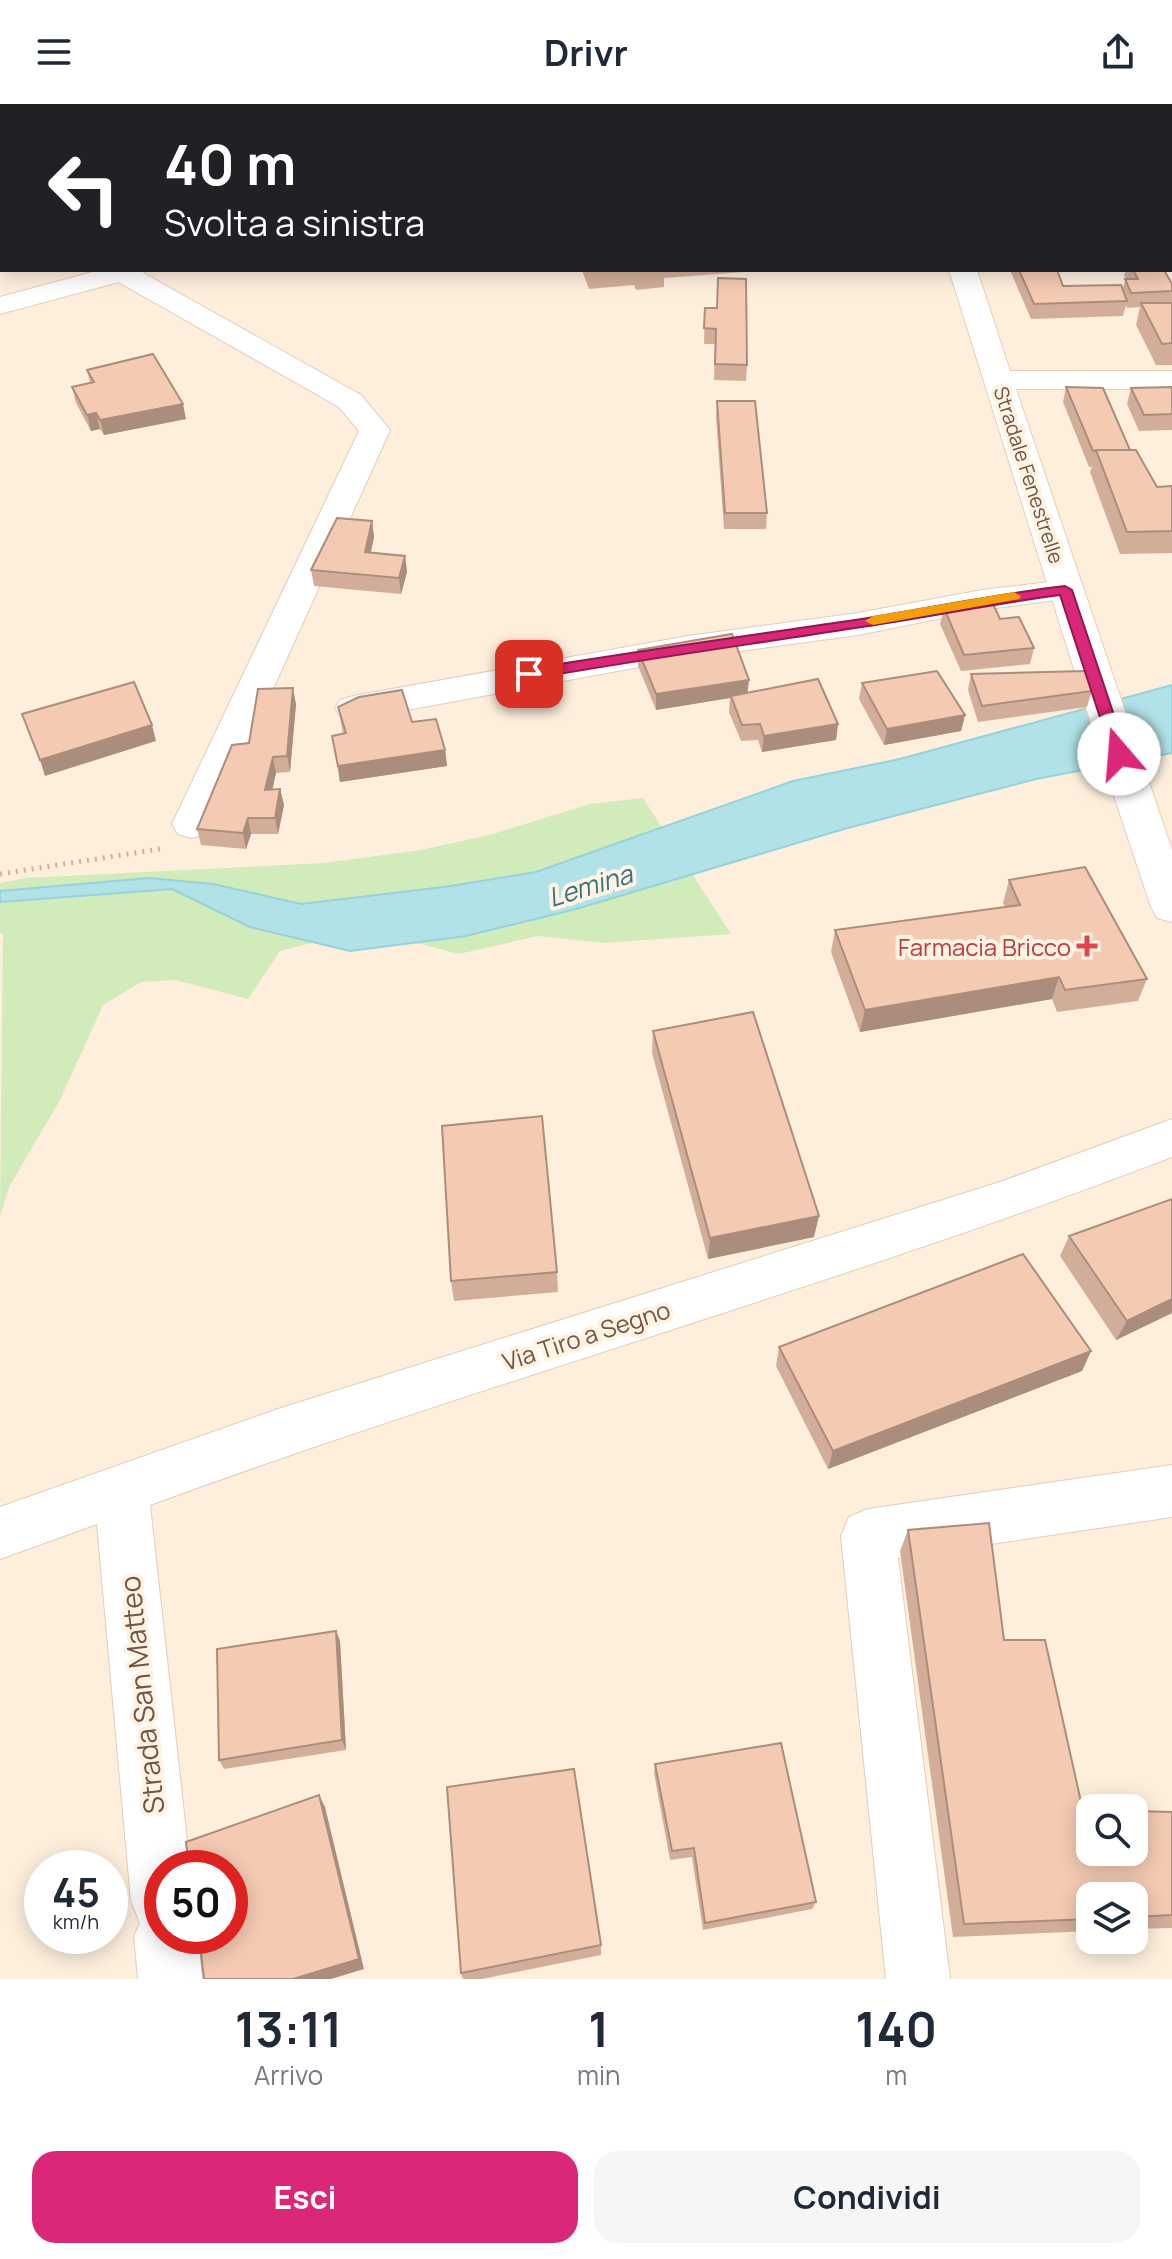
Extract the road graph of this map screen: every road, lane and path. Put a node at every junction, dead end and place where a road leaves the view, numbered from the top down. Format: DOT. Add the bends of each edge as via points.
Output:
graph roads {
  1 [pos="123,272"];
  2 [pos="129,272"];
  3 [pos="964,272"];
  4 [pos="0,306"];
  5 [pos="999,380"];
  6 [pos="1172,380"];
  7 [pos="1065,590"];
  8 [pos="353,708"];
  9 [pos="192,824"];
  10 [pos="0,874"];
  11 [pos="1172,907"];
  12 [pos="1172,1138"];
  13 [pos="121,1489"];
  14 [pos="1172,1491"];
  15 [pos="0,1533"];
  16 [pos="157,1850"];
  17 [pos="168,1954"];
  18 [pos="170,1979"];
  19 [pos="918,1979"];
  1 -- 4 [label="street"];
  2 -- 9 [label="street" via="350,401 375,430"];
  3 -- 5 [label="street, Stradale Fenestrelle"];
  5 -- 6 [label="street"];
  5 -- 7 [label="street, Stradale Fenestrelle"];
  7 -- 8 [label="street" via="688,647"];
  7 -- 11 [label="street, Stradale Fenestrelle"];
  9 -- 10 [label="path" via="164,848"];
  12 -- 13 [label="street, Via Tiro a Segno" via="1007,1200 281,1432"];
  13 -- 15 [label="street, Via Tiro a Segno"];
  13 -- 16 [label="street, Strada San Matteo"];
  14 -- 19 [label="street" via="868,1536"];
  17 -- 18 [label="street"];
}
